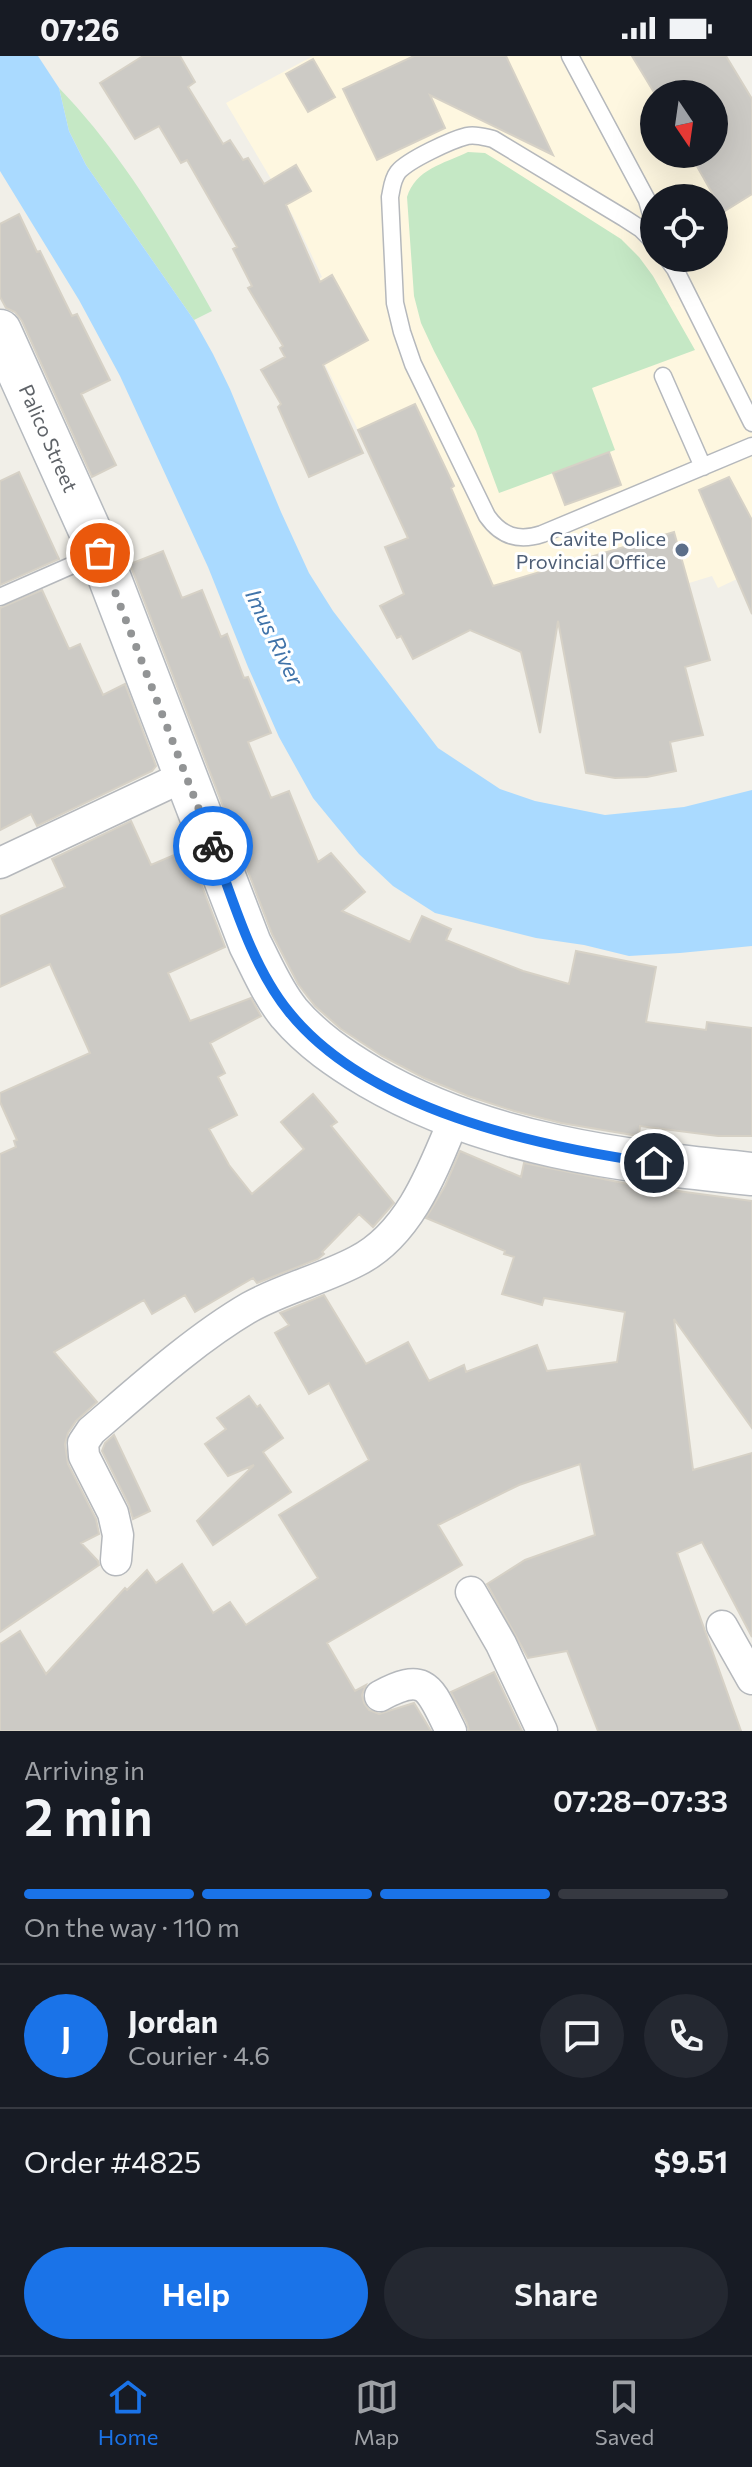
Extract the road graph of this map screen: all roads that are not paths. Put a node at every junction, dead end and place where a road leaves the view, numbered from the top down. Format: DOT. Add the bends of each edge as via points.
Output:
graph roads {
  1 [pos="570,56"];
  2 [pos="640,187"];
  3 [pos="640,228"];
  4 [pos="676,272"];
  5 [pos="0,331"];
  6 [pos="663,376"];
  7 [pos="752,423"];
  8 [pos="752,446"];
  9 [pos="703,467"];
  10 [pos="100,553"];
  11 [pos="0,597"];
  12 [pos="187,775"];
  13 [pos="0,863"];
  14 [pos="455,1117"];
  15 [pos="752,1174"];
  16 [pos="116,1560"];
  17 [pos="471,1592"];
  18 [pos="722,1626"];
  19 [pos="752,1679"];
  20 [pos="380,1696"];
  21 [pos="451,1731"];
  22 [pos="542,1731"];
  1 -- 2 [label="lane"];
  3 -- 9 [label="lane" via="493,139 466,136 419,157 393,180 392,267 402,332 487,516 501,532 531,538"];
  4 -- 7 [label="lane"];
  5 -- 10 [label="street, Palico Street"];
  6 -- 9 [label="lane"];
  8 -- 9 [label="lane"];
  10 -- 11 [label="lane"];
  10 -- 12 [label="street, Palico Street"];
  12 -- 13 [label="street"];
  12 -- 14 [label="street, Palico Street" via="250,944 288,1011 346,1063 395,1092"];
  14 -- 15 [label="street, Palico Street" via="514,1137 599,1155"];
  14 -- 16 [label="street" via="405,1220 378,1248 251,1307 91,1431 83,1443 84,1456 113,1513"];
  17 -- 22 [label="street"];
  18 -- 19 [label="street"];
  20 -- 21 [label="street" via="398,1686 422,1685"];
}
